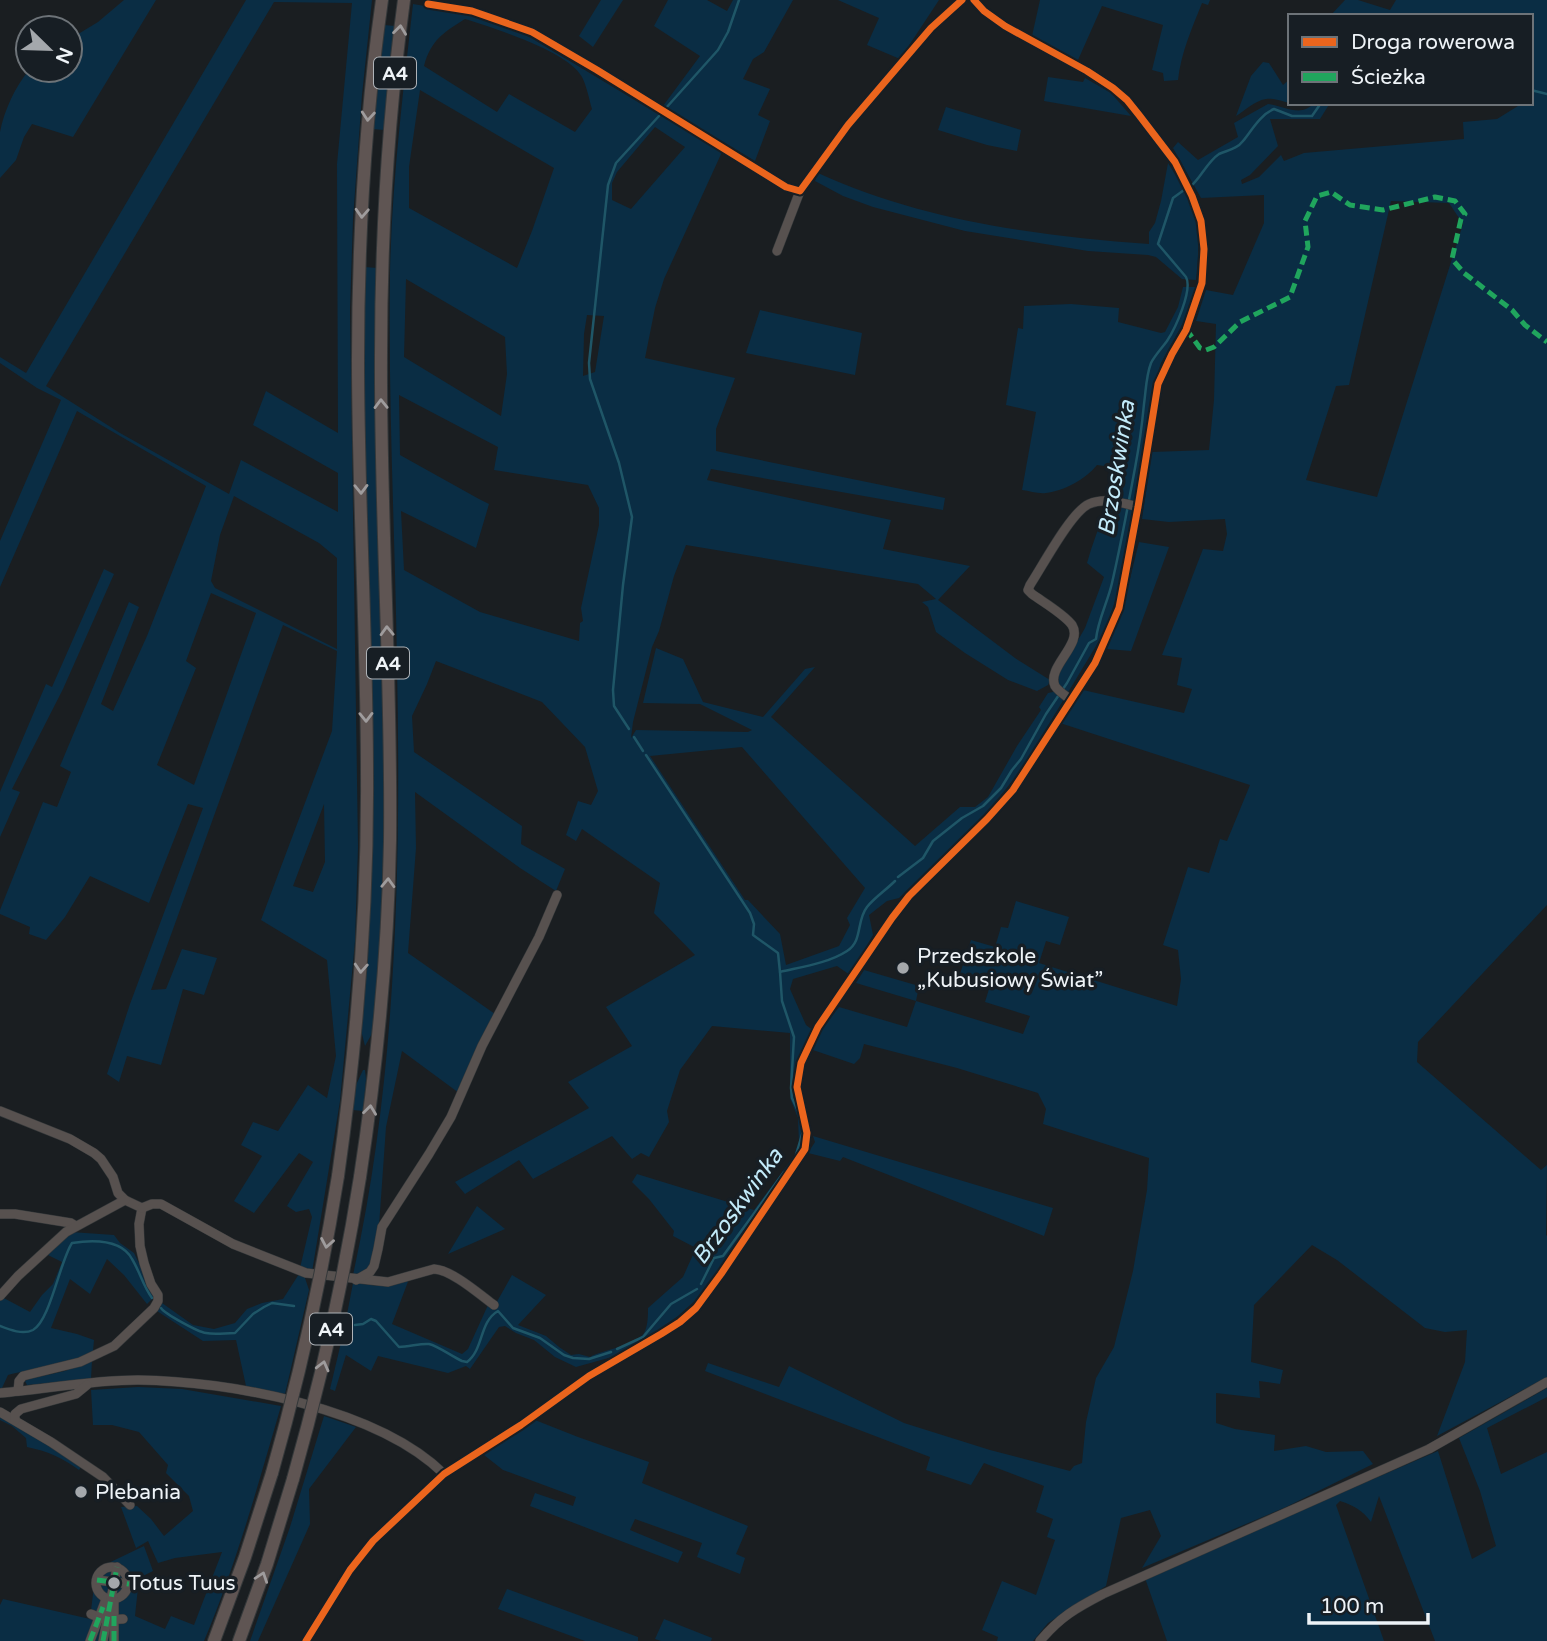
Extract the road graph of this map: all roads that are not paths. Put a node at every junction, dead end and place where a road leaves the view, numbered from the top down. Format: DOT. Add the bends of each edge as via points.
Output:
graph roads {
  1 [pos="382,0"];
  2 [pos="404,0"];
  3 [pos="962,0"];
  4 [pos="974,0"];
  5 [pos="428,4"];
  6 [pos="800,191"];
  7 [pos="776,251"];
  8 [pos="1131,505"];
  9 [pos="1064,694"];
  10 [pos="556,895"];
  11 [pos="0,1111"];
  12 [pos="125,1200"];
  13 [pos="142,1208"];
  14 [pos="0,1214"];
  15 [pos="76,1226"];
  16 [pos="356,1280"];
  17 [pos="0,1296"];
  18 [pos="494,1305"];
  19 [pos="1547,1382"];
  20 [pos="88,1384"];
  21 [pos="18,1391"];
  22 [pos="0,1393"];
  23 [pos="0,1412"];
  24 [pos="15,1420"];
  25 [pos="444,1474"];
  26 [pos="130,1504"];
  27 [pos="117,1567"];
  28 [pos="97,1580"];
  29 [pos="114,1583"];
  30 [pos="129,1584"];
  31 [pos="110,1598"];
  32 [pos="107,1618"];
  33 [pos="90,1641"];
  34 [pos="103,1641"];
  35 [pos="114,1641"];
  36 [pos="214,1641"];
  37 [pos="239,1641"];
  38 [pos="306,1641"];
  39 [pos="1040,1641"];
  1 -- 36 [label="highway, A4, one-way, bridge" via="372,68 360,253 366,891 353,1064 327,1244 288,1418"];
  37 -- 2 [label="highway, A4, one-way, bridge" via="312,1412 336,1308 376,1068 390,843 382,265 388,146"];
  3 -- 6 [label="street" via="931,28 848,125"];
  4 -- 8 [label="street" via="1005,26 1087,71 1127,100 1184,179 1201,221 1202,283 1186,329 1157,384"];
  5 -- 6 [label="street" via="472,11 532,32 786,187"];
  6 -- 7 [label="street"];
  8 -- 9 [label="street" via="1119,608 1095,663"];
  8 -- 9 [label="street" via="1109,500 1082,508 1028,590 1073,627 1071,644 1054,680"];
  9 -- 25 [label="street" via="1013,790 909,896 818,1027 801,1063 797,1087 807,1133 805,1149 696,1308"];
  10 -- 16 [label="street" via="451,1117 382,1227 370,1272"];
  11 -- 12 [label="street" via="94,1153"];
  12 -- 13 [label="street"];
  12 -- 15 [label="street"];
  13 -- 16 [label="street" via="161,1205 289,1268"];
  13 -- 21 [label="street" via="140,1245 158,1295 154,1308 114,1346 80,1362 23,1376"];
  14 -- 15 [label="street"];
  15 -- 17 [label="street"];
  16 -- 18 [label="street" via="388,1282 441,1269"];
  19 -- 39 [label="street" via="1429,1449 1103,1594 1073,1610"];
  20 -- 21 [label="street"];
  20 -- 24 [label="street" via="76,1394 21,1409"];
  20 -- 25 [label="street" via="186,1382 276,1397 371,1427 420,1453"];
  21 -- 22 [label="street"];
  23 -- 24 [label="street"];
  24 -- 26 [label="street" via="103,1477"];
  25 -- 38 [label="street" via="373,1541"];
  27 -- 28 [label="street" via="102,1570"];
  27 -- 29 [label="street"];
  27 -- 30 [label="street"];
  28 -- 29 [label="street"];
  28 -- 31 [label="street" via="97,1589"];
  29 -- 30 [label="street"];
  29 -- 31 [label="street"];
  30 -- 31 [label="street" via="124,1594"];
  31 -- 32 [label="street"];
  31 -- 32 [label="street"];
  32 -- 33 [label="street"];
  32 -- 34 [label="street"];
  32 -- 35 [label="street"];
}
